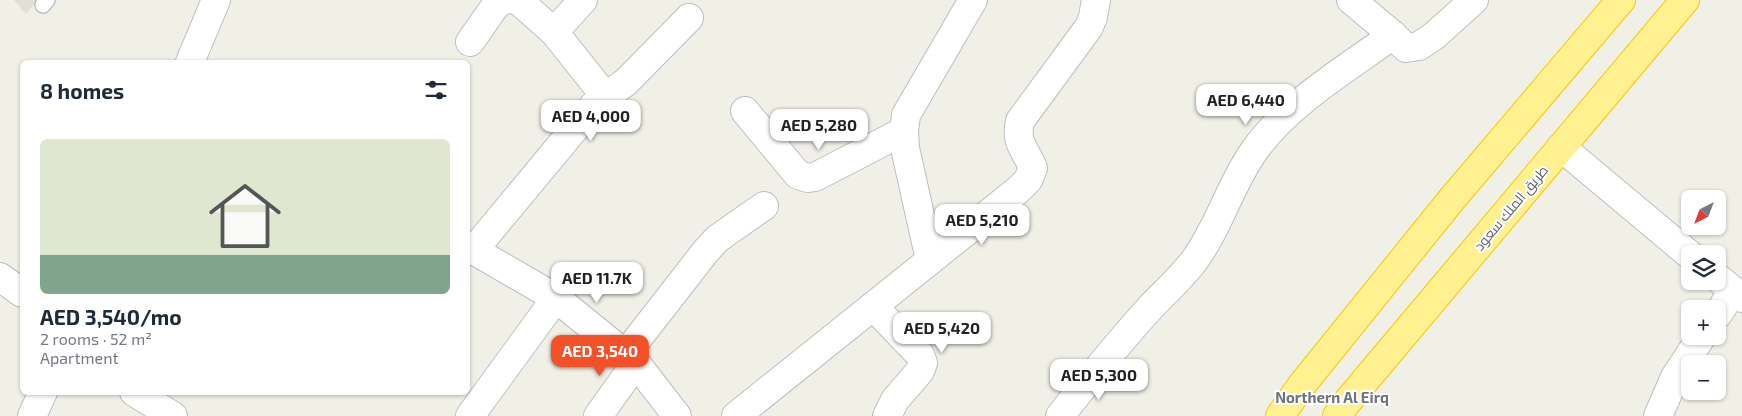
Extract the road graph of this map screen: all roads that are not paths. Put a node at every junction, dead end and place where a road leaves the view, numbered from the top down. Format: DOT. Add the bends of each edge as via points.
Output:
graph roads {
  1 [pos="216,0"];
  2 [pos="506,0"];
  3 [pos="515,0"];
  4 [pos="583,0"];
  5 [pos="974,0"];
  6 [pos="1351,0"];
  7 [pos="1474,0"];
  8 [pos="1621,0"];
  9 [pos="1685,0"];
  10 [pos="1093,2"];
  11 [pos="690,18"];
  12 [pos="554,32"];
  13 [pos="1392,35"];
  14 [pos="470,42"];
  15 [pos="191,60"];
  16 [pos="605,96"];
  17 [pos="745,111"];
  18 [pos="904,131"];
  19 [pos="1561,147"];
  20 [pos="764,206"];
  21 [pos="1681,247"];
  22 [pos="470,249"];
  23 [pos="930,260"];
  24 [pos="0,277"];
  25 [pos="20,292"];
  26 [pos="556,298"];
  27 [pos="873,306"];
  28 [pos="1696,345"];
  29 [pos="631,359"];
  30 [pos="42,395"];
  31 [pos="139,395"];
  32 [pos="32,416"];
  33 [pos="173,416"];
  34 [pos="470,416"];
  35 [pos="598,416"];
  36 [pos="677,416"];
  37 [pos="736,416"];
  38 [pos="887,416"];
  39 [pos="1060,416"];
  40 [pos="1280,416"];
  41 [pos="1338,416"];
  42 [pos="1658,416"];
  1 -- 15 [label="street"];
  2 -- 14 [label="street" via="498,2"];
  3 -- 12 [label="street" via="519,0"];
  4 -- 12 [label="street"];
  5 -- 18 [label="street" via="906,115"];
  6 -- 13 [label="street"];
  7 -- 13 [label="street" via="1419,46 1406,48"];
  8 -- 40 [label="highway" via="1452,199"];
  9 -- 19 [label="highway, طريق الملك سعود"];
  10 -- 23 [label="street" via="1089,27 1020,121 1018,142 1033,168 1028,180"];
  11 -- 16 [label="street" via="626,82"];
  12 -- 16 [label="street"];
  13 -- 39 [label="street" via="1294,107 1272,129 1236,180 1194,261 1104,360"];
  16 -- 22 [label="street"];
  17 -- 18 [label="street" via="798,175 808,178"];
  18 -- 23 [label="street"];
  19 -- 21 [label="street"];
  19 -- 41 [label="highway, طريق الملك سعود"];
  20 -- 29 [label="street" via="717,239 706,251"];
  22 -- 26 [label="street"];
  23 -- 27 [label="street"];
  24 -- 25 [label="street"];
  26 -- 29 [label="street"];
  26 -- 34 [label="street"];
  27 -- 37 [label="street"];
  27 -- 38 [label="street" via="920,355 923,363"];
  28 -- 42 [label="street" via="1675,377"];
  29 -- 35 [label="street"];
  29 -- 36 [label="street"];
  30 -- 32 [label="street"];
  31 -- 33 [label="street"];
}
